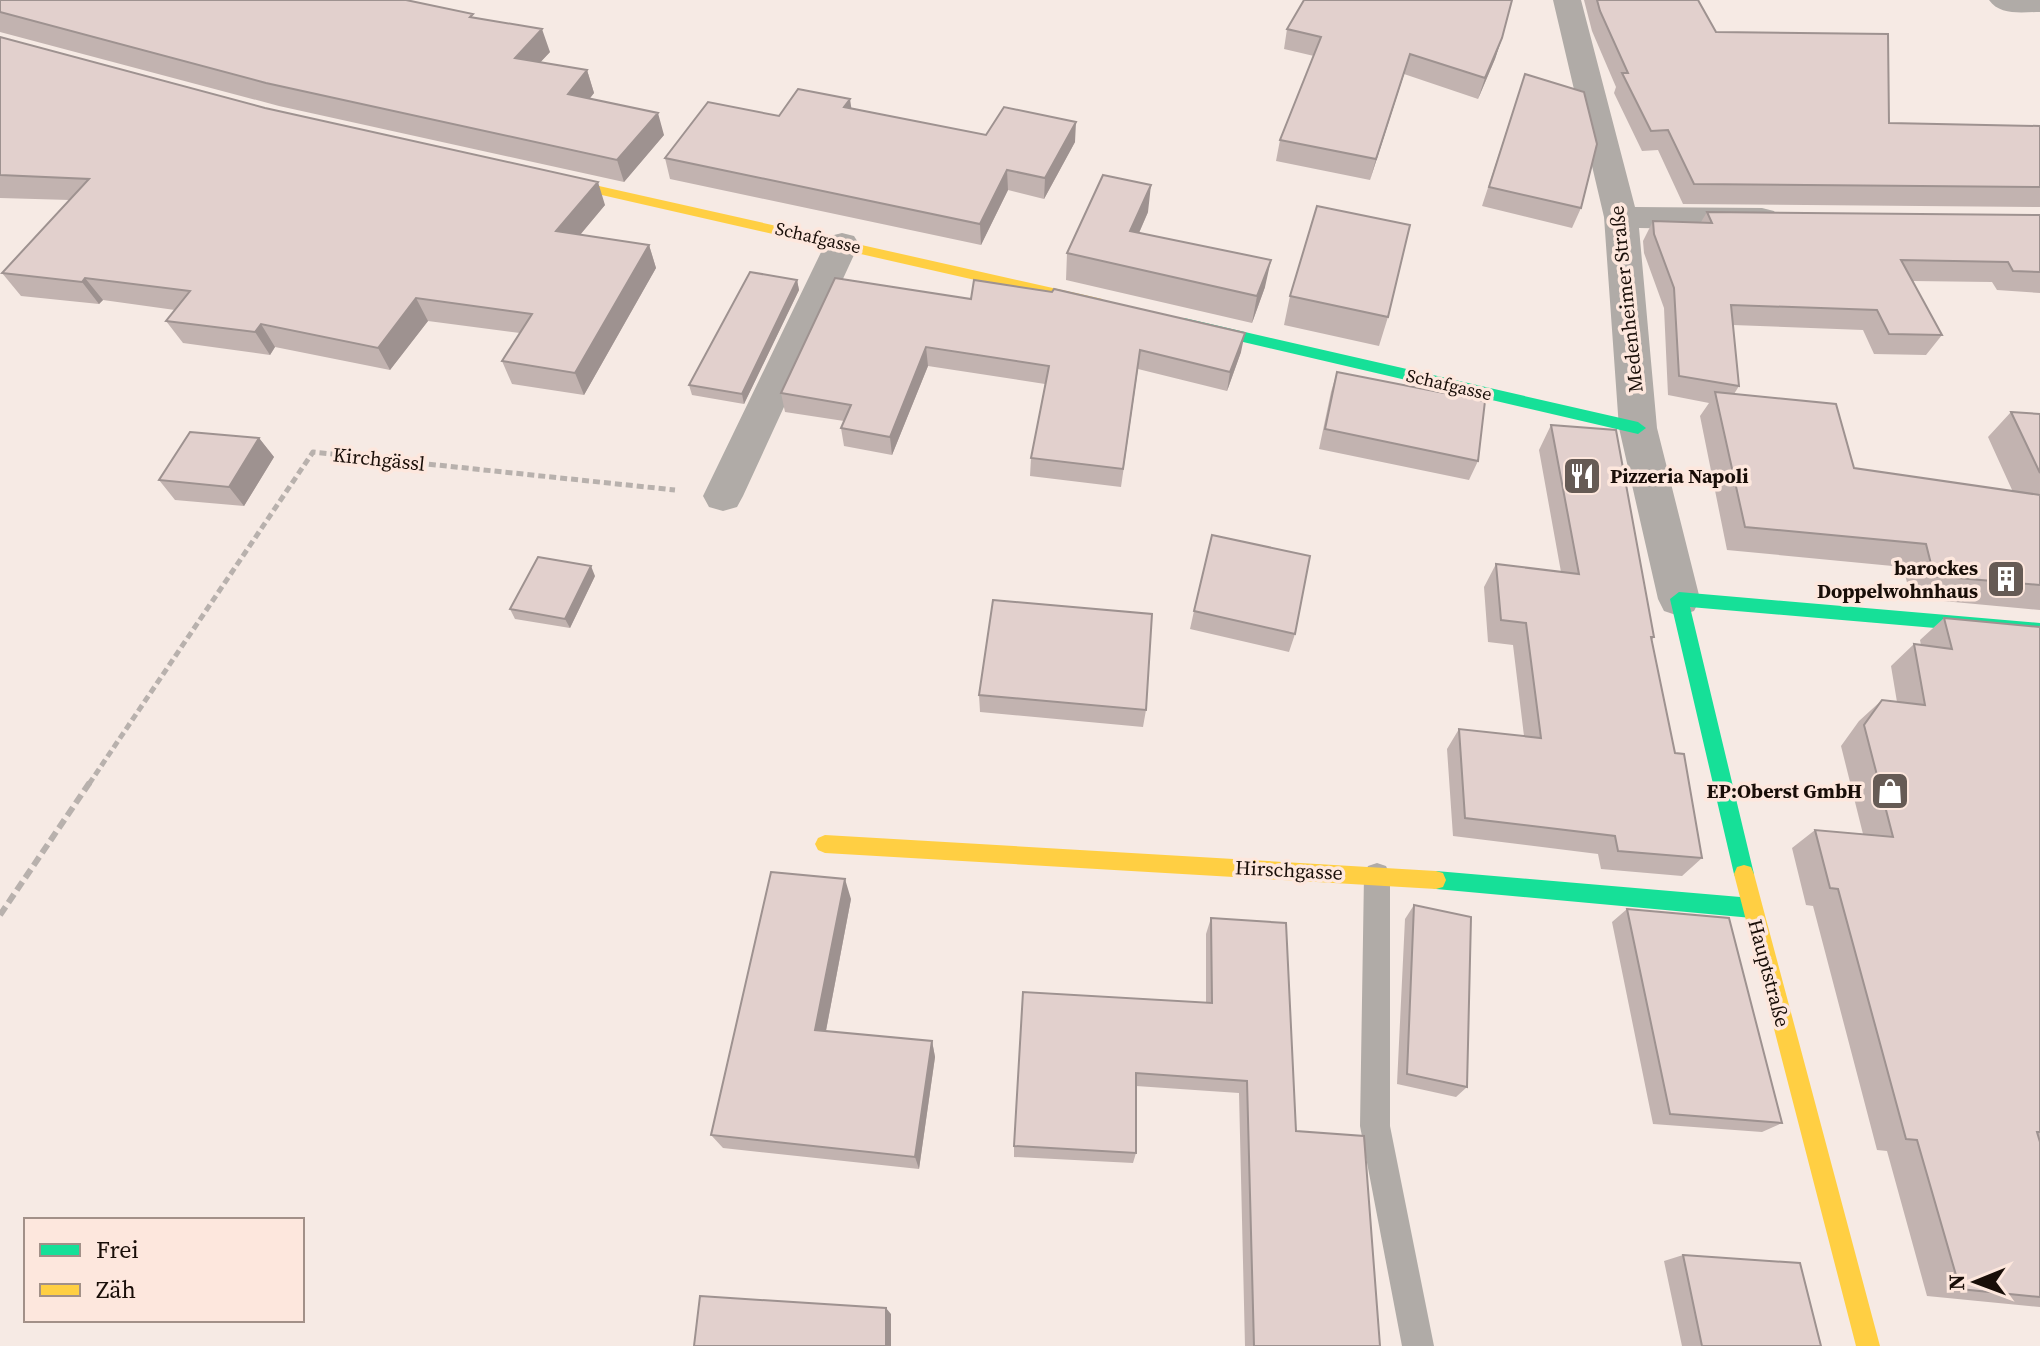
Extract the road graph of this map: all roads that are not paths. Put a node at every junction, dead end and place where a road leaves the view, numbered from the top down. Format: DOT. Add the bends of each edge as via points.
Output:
graph roads {
  1 [pos="1567,0"];
  2 [pos="2003,0"];
  3 [pos="2040,3"];
  4 [pos="519,172"];
  5 [pos="1621,217"];
  6 [pos="1792,219"];
  7 [pos="842,244"];
  8 [pos="1118,308"];
  9 [pos="1163,318"];
  10 [pos="1638,428"];
  11 [pos="723,496"];
  12 [pos="1679,599"];
  13 [pos="2040,630"];
  14 [pos="825,844"];
  15 [pos="1377,875"];
  16 [pos="1752,908"];
  17 [pos="1418,1346"];
  18 [pos="1868,1346"];
  1 -- 5 [label="street, Medenheimer Straße"];
  2 -- 3 [label="street"];
  4 -- 7 [label="street, Schafgasse"];
  5 -- 6 [label="street"];
  5 -- 10 [label="street, Medenheimer Straße"];
  7 -- 8 [label="street, Schafgasse"];
  7 -- 11 [label="street"];
  9 -- 10 [label="street, Schafgasse"];
  10 -- 12 [label="street, Medenheimer Straße"];
  12 -- 13 [label="street"];
  12 -- 16 [label="street, Hauptstraße"];
  14 -- 15 [label="street, Hirschgasse"];
  15 -- 16 [label="street, Hirschgasse"];
  15 -- 17 [label="lane" via="1375,1126"];
  16 -- 18 [label="street, Hauptstraße"];
}
